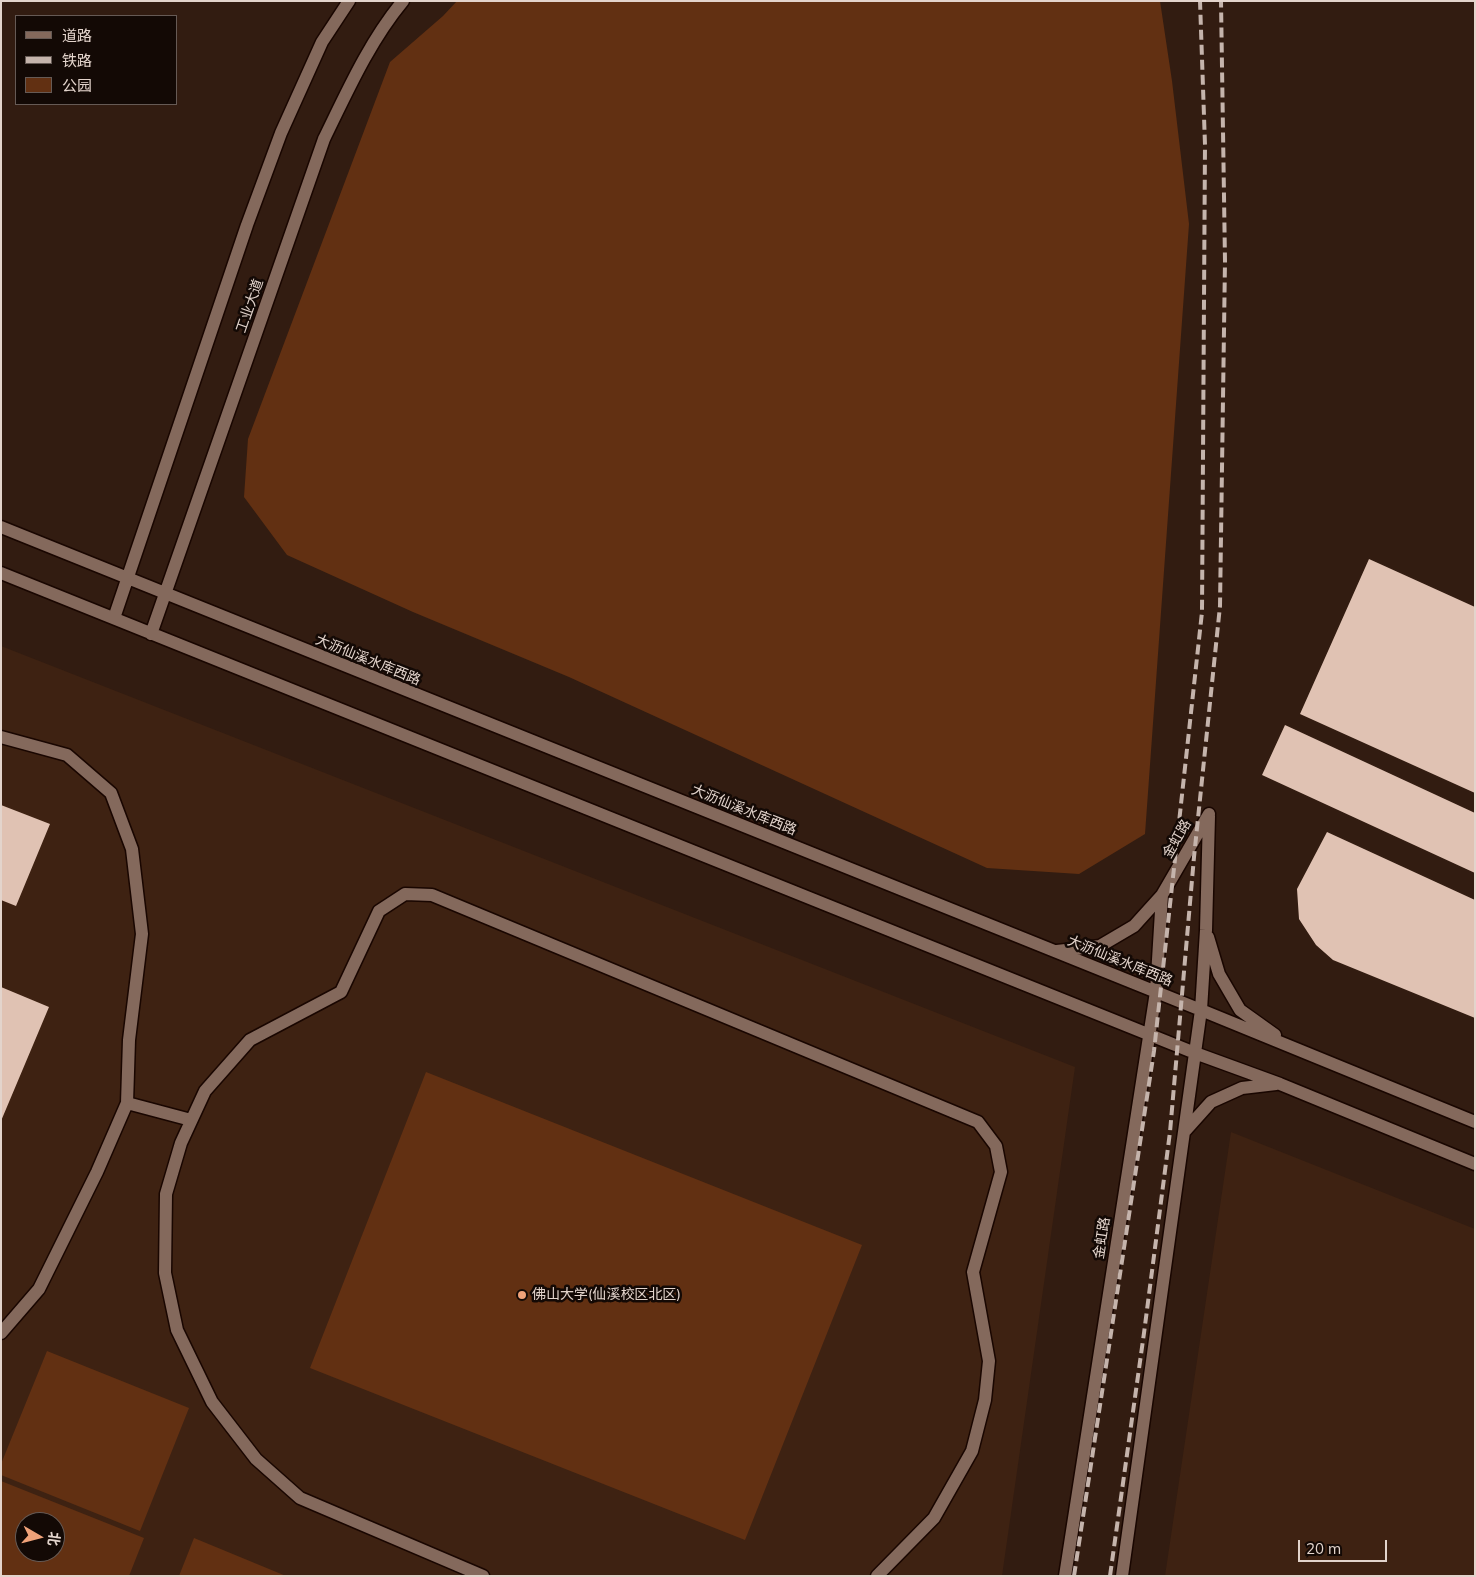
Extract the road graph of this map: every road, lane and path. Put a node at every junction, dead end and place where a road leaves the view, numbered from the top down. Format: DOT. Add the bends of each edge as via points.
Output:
graph roads {
  1 [pos="349,1"];
  2 [pos="403,1"];
  3 [pos="1,527"];
  4 [pos="1,573"];
  5 [pos="127,578"];
  6 [pos="165,594"];
  7 [pos="114,618"];
  8 [pos="151,634"];
  9 [pos="1,737"];
  10 [pos="1162,895"];
  11 [pos="1206,930"];
  12 [pos="1055,951"];
  13 [pos="1156,992"];
  14 [pos="1201,1010"];
  15 [pos="1149,1034"];
  16 [pos="1291,1047"];
  17 [pos="1195,1053"];
  18 [pos="1280,1084"];
  19 [pos="127,1103"];
  20 [pos="191,1120"];
  21 [pos="1475,1122"];
  22 [pos="1185,1131"];
  23 [pos="1475,1164"];
  24 [pos="1,1333"];
  25 [pos="466,1572"];
  26 [pos="482,1576"];
  27 [pos="877,1576"];
  28 [pos="1065,1576"];
  29 [pos="1122,1576"];
  1 -- 5 [label="street, 工业大道" via="322,42 281,133"];
  2 -- 6 [label="street, 工业大道" via="360,67 324,139"];
  3 -- 5 [label="street, 大沥仙溪水库西路"];
  4 -- 7 [label="street"];
  5 -- 6 [label="street, 大沥仙溪水库西路"];
  5 -- 7 [label="street, 工业大道"];
  6 -- 8 [label="street, 工业大道"];
  6 -- 12 [label="street, 大沥仙溪水库西路"];
  7 -- 8 [label="street"];
  8 -- 15 [label="street"];
  9 -- 19 [label="street" via="67,755 111,793 132,849 142,934 129,1040"];
  10 -- 11 [label="street, 金虹路" via="1209,814"];
  10 -- 12 [label="street" via="1134,926 1100,946"];
  10 -- 13 [label="street, 金虹路"];
  11 -- 14 [label="street, 金虹路"];
  11 -- 16 [label="street" via="1219,974 1240,1010"];
  12 -- 13 [label="street, 大沥仙溪水库西路"];
  13 -- 14 [label="street, 大沥仙溪水库西路"];
  13 -- 15 [label="street, 金虹路"];
  14 -- 16 [label="street, 大沥仙溪水库西路"];
  14 -- 17 [label="street, 金虹路"];
  15 -- 17 [label="street"];
  15 -- 28 [label="street, 金虹路"];
  16 -- 21 [label="street, 大沥仙溪水库西路"];
  17 -- 18 [label="street"];
  17 -- 22 [label="street, 金虹路"];
  18 -- 22 [label="street" via="1242,1088 1212,1102"];
  18 -- 23 [label="street"];
  19 -- 20 [label="street"];
  19 -- 24 [label="street" via="39,1289"];
  20 -- 25 [label="street" via="166,1194 164,1273 177,1330 212,1402 256,1459 300,1498"];
  20 -- 27 [label="street" via="205,1091 250,1040 340,992 379,911 405,894 423,894 978,1122 996,1146 1001,1172 973,1272 989,1361 985,1400 972,1451 934,1518"];
  22 -- 29 [label="street, 金虹路"];
  25 -- 26 [label="street"];
}
